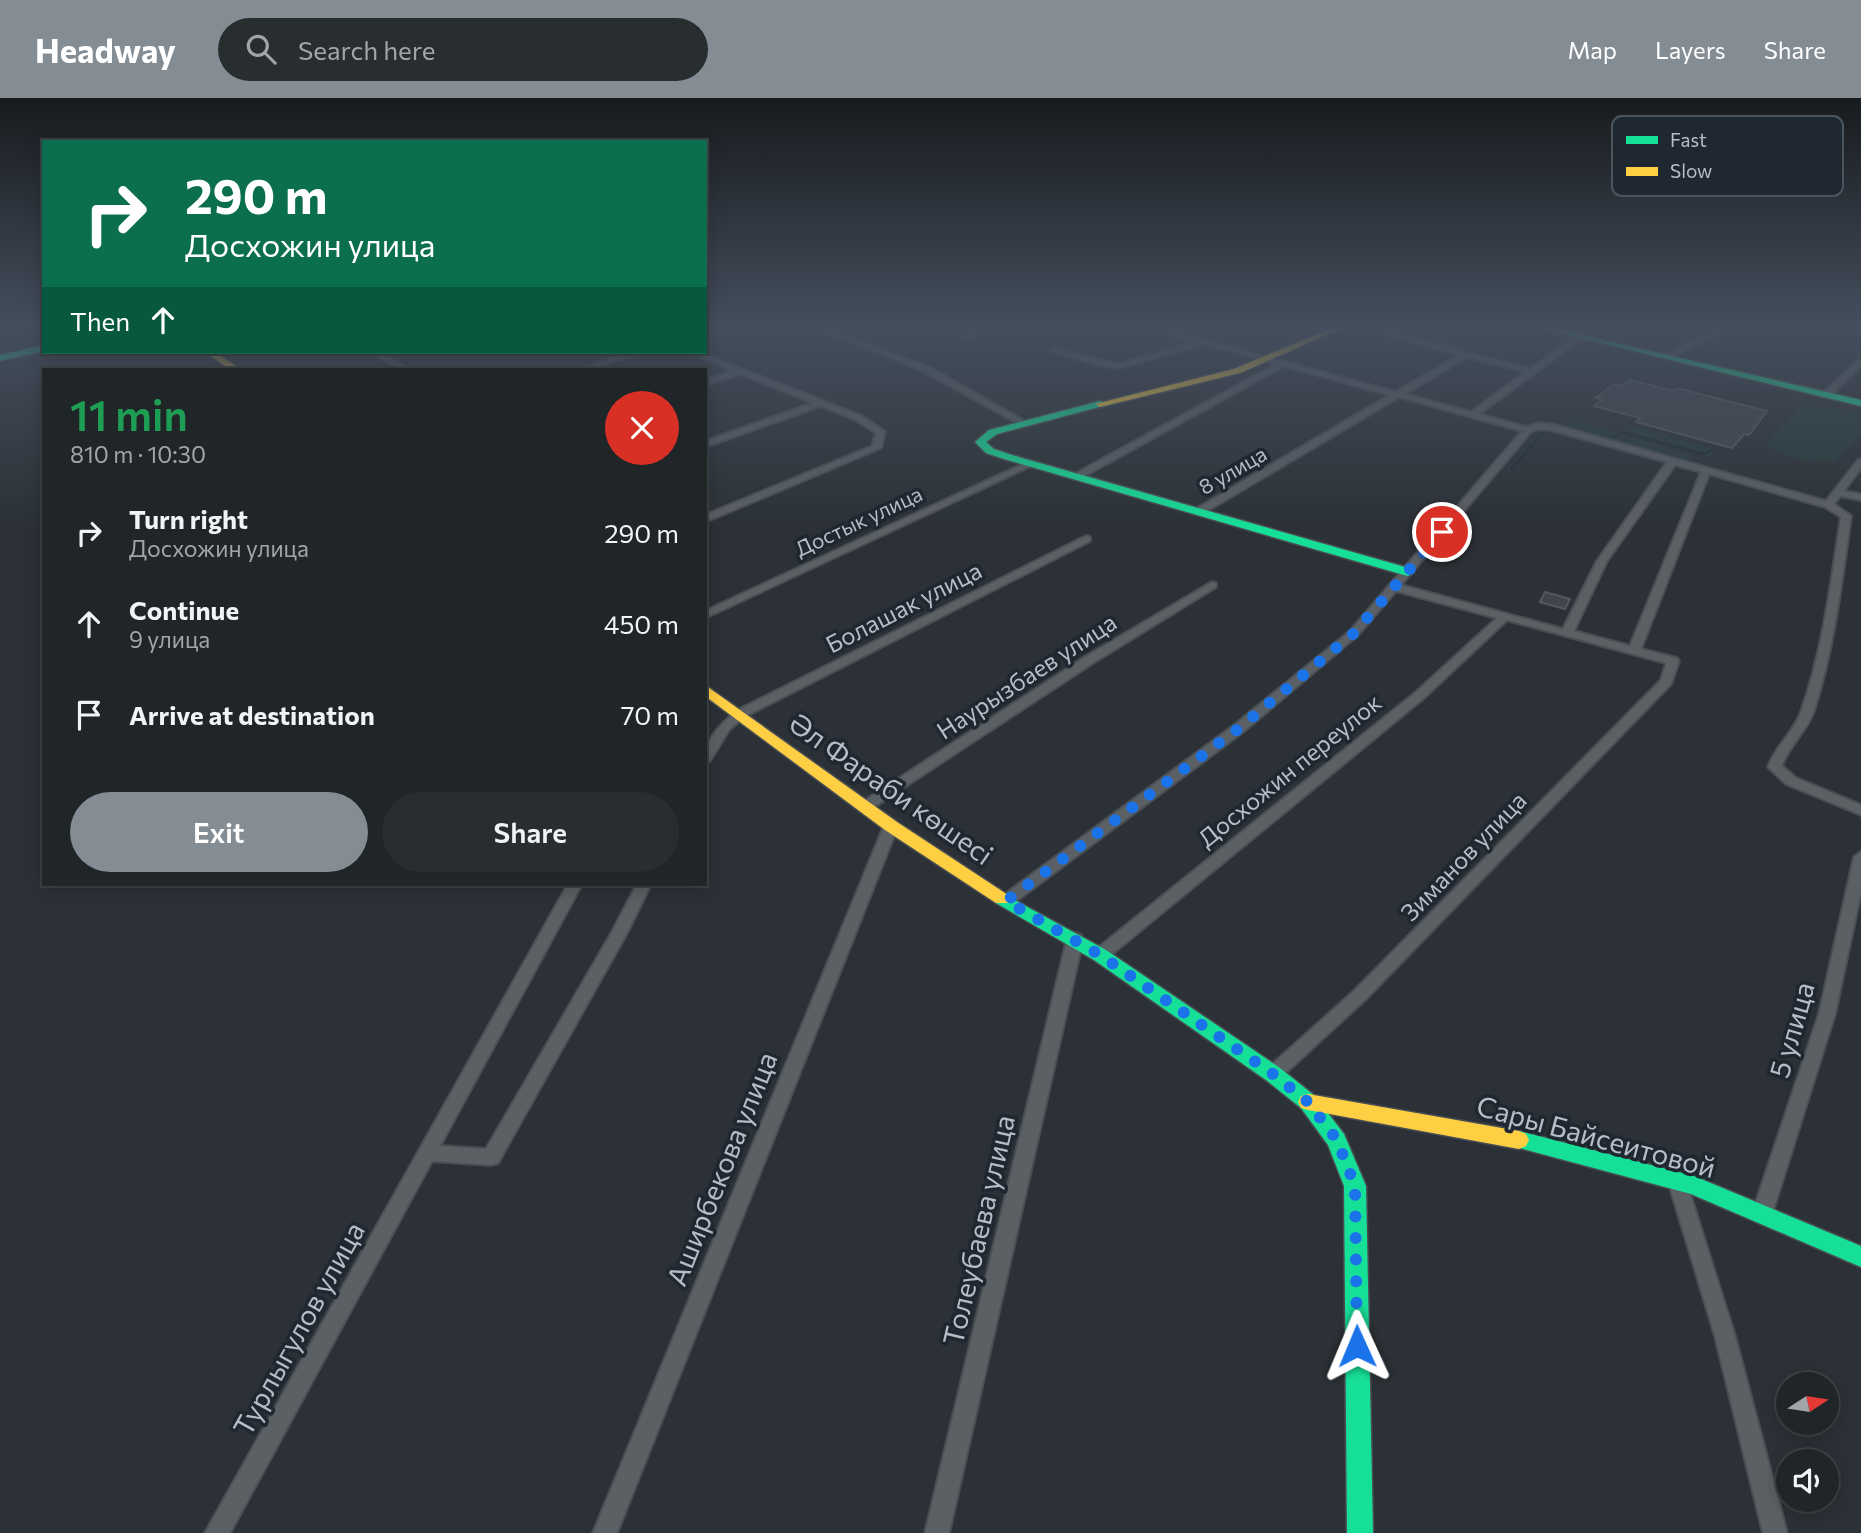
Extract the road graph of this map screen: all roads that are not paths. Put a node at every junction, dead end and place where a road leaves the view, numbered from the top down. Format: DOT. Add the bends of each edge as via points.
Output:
graph roads {
  1 [pos="801,395"];
  2 [pos="973,395"];
  3 [pos="1139,395"];
  4 [pos="1225,395"];
  5 [pos="1399,395"];
  6 [pos="1498,395"];
  7 [pos="1826,395"];
  8 [pos="821,403"];
  9 [pos="1861,403"];
  10 [pos="1472,415"];
  11 [pos="1024,423"];
  12 [pos="1528,430"];
  13 [pos="707,443"];
  14 [pos="1673,461"];
  15 [pos="1861,462"];
  16 [pos="1030,464"];
  17 [pos="1706,471"];
  18 [pos="1076,477"];
  19 [pos="1837,493"];
  20 [pos="1861,497"];
  21 [pos="1828,505"];
  22 [pos="1198,512"];
  23 [pos="707,518"];
  24 [pos="1086,539"];
  25 [pos="1408,572"];
  26 [pos="1212,585"];
  27 [pos="1395,587"];
  28 [pos="707,614"];
  29 [pos="1504,617"];
  30 [pos="1567,633"];
  31 [pos="1634,651"];
  32 [pos="707,690"];
  33 [pos="740,714"];
  34 [pos="707,755"];
  35 [pos="866,806"];
  36 [pos="1861,810"];
  37 [pos="891,826"];
  38 [pos="1861,857"];
  39 [pos="574,886"];
  40 [pos="642,886"];
  41 [pos="1006,901"];
  42 [pos="1075,939"];
  43 [pos="1100,955"];
  44 [pos="1273,1074"];
  45 [pos="1308,1102"];
  46 [pos="429,1153"];
  47 [pos="1677,1181"];
  48 [pos="1762,1214"];
  49 [pos="1861,1257"];
  50 [pos="217,1533"];
  51 [pos="605,1533"];
  52 [pos="937,1533"];
  53 [pos="1360,1533"];
  54 [pos="1775,1533"];
  1 -- 8 [label="street"];
  2 -- 11 [label="street"];
  3 -- 11 [label="street"];
  4 -- 18 [label="street"];
  5 -- 10 [label="street"];
  5 -- 22 [label="street, 8 улица"];
  6 -- 10 [label="street"];
  7 -- 9 [label="street"];
  8 -- 13 [label="street"];
  8 -- 23 [label="street" via="881,432 876,448"];
  10 -- 12 [label="street"];
  11 -- 16 [label="street" via="984,436 980,442 990,451"];
  12 -- 14 [label="street" via="1552,427"];
  12 -- 25 [label="street"];
  14 -- 17 [label="street"];
  14 -- 30 [label="street" via="1602,561"];
  15 -- 19 [label="street"];
  16 -- 18 [label="street"];
  16 -- 28 [label="street, Достык улица"];
  17 -- 21 [label="street"];
  17 -- 31 [label="street"];
  18 -- 22 [label="street"];
  19 -- 20 [label="street"];
  19 -- 21 [label="street"];
  21 -- 36 [label="street" via="1846,516 1832,622 1806,716 1780,748 1775,767 1791,781"];
  22 -- 25 [label="street"];
  24 -- 33 [label="street, Болашак улица"];
  25 -- 27 [label="street"];
  26 -- 35 [label="street, Наурызбаев улица"];
  27 -- 29 [label="street"];
  27 -- 41 [label="street" via="1354,633 1238,729"];
  29 -- 30 [label="street"];
  29 -- 43 [label="street, Досхожин переулок" via="1420,695"];
  30 -- 31 [label="street"];
  31 -- 44 [label="street, Зиманов улица" via="1673,661 1667,681 1360,995"];
  32 -- 33 [label="street, Әл Фараби көшесі"];
  33 -- 34 [label="street" via="724,728"];
  33 -- 35 [label="street, Әл Фараби көшесі"];
  35 -- 37 [label="street, Әл Фараби көшесі"];
  37 -- 41 [label="street, Әл Фараби көшесі"];
  37 -- 51 [label="street, Аширбекова улица"];
  38 -- 48 [label="street, 5 улица" via="1827,1014"];
  39 -- 46 [label="street, Турлыгулов улица"];
  40 -- 46 [label="street" via="491,1157"];
  41 -- 42 [label="street, Әл Фараби көшесі"];
  42 -- 43 [label="street, Әл Фараби көшесі"];
  42 -- 52 [label="street, Толеубаева улица"];
  43 -- 44 [label="street, Әл Фараби көшесі"];
  44 -- 45 [label="street, Әл Фараби көшесі"];
  45 -- 47 [label="street, Сары Байсеитовой" via="1503,1136"];
  45 -- 53 [label="street, Әл Фараби көшесі" via="1337,1140 1355,1186"];
  46 -- 50 [label="street, Турлыгулов улица"];
  47 -- 48 [label="street, Сары Байсеитовой"];
  47 -- 54 [label="street" via="1726,1336"];
  48 -- 49 [label="street, Сары Байсеитовой"];
}
